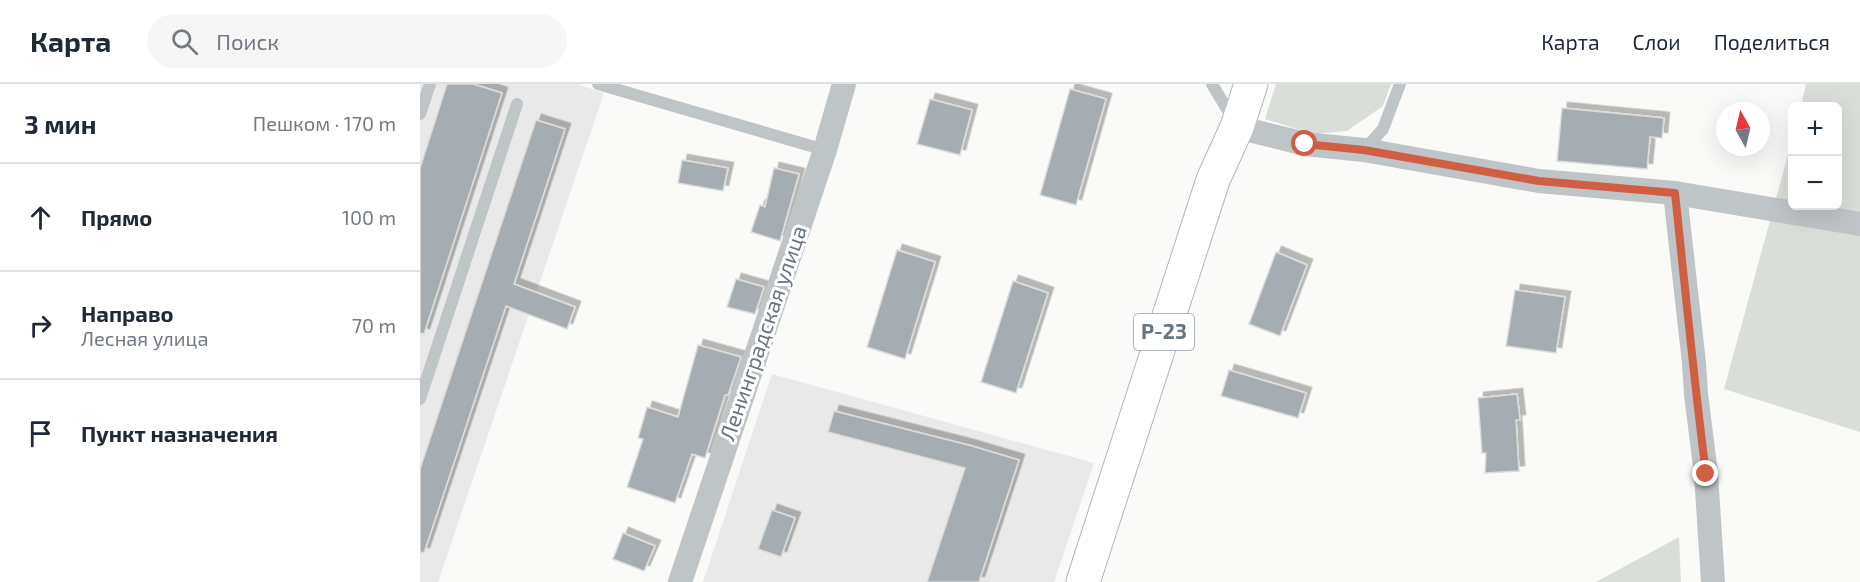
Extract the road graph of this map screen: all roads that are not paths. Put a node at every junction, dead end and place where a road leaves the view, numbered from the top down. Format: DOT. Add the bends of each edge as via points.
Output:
graph roads {
  1 [pos="430,84"];
  2 [pos="598,84"];
  3 [pos="844,84"];
  4 [pos="1212,84"];
  5 [pos="1251,84"];
  6 [pos="1400,84"];
  7 [pos="517,104"];
  8 [pos="420,114"];
  9 [pos="1237,127"];
  10 [pos="825,150"];
  11 [pos="1364,150"];
  12 [pos="1675,193"];
  13 [pos="1860,224"];
  14 [pos="420,399"];
  15 [pos="680,582"];
  16 [pos="1083,582"];
  17 [pos="1713,582"];
  1 -- 8 [label="lane"];
  2 -- 10 [label="lane"];
  3 -- 10 [label="street, Ленинградская улица"];
  4 -- 9 [label="lane"];
  5 -- 9 [label="highway, Р-23"];
  6 -- 11 [label="lane" via="1383,129"];
  7 -- 14 [label="lane"];
  9 -- 11 [label="street" via="1305,144"];
  9 -- 16 [label="highway, Р-23" via="1213,180"];
  10 -- 15 [label="street, Ленинградская улица"];
  11 -- 12 [label="street" via="1539,181"];
  12 -- 13 [label="street"];
  12 -- 17 [label="street" via="1706,474"];
}
